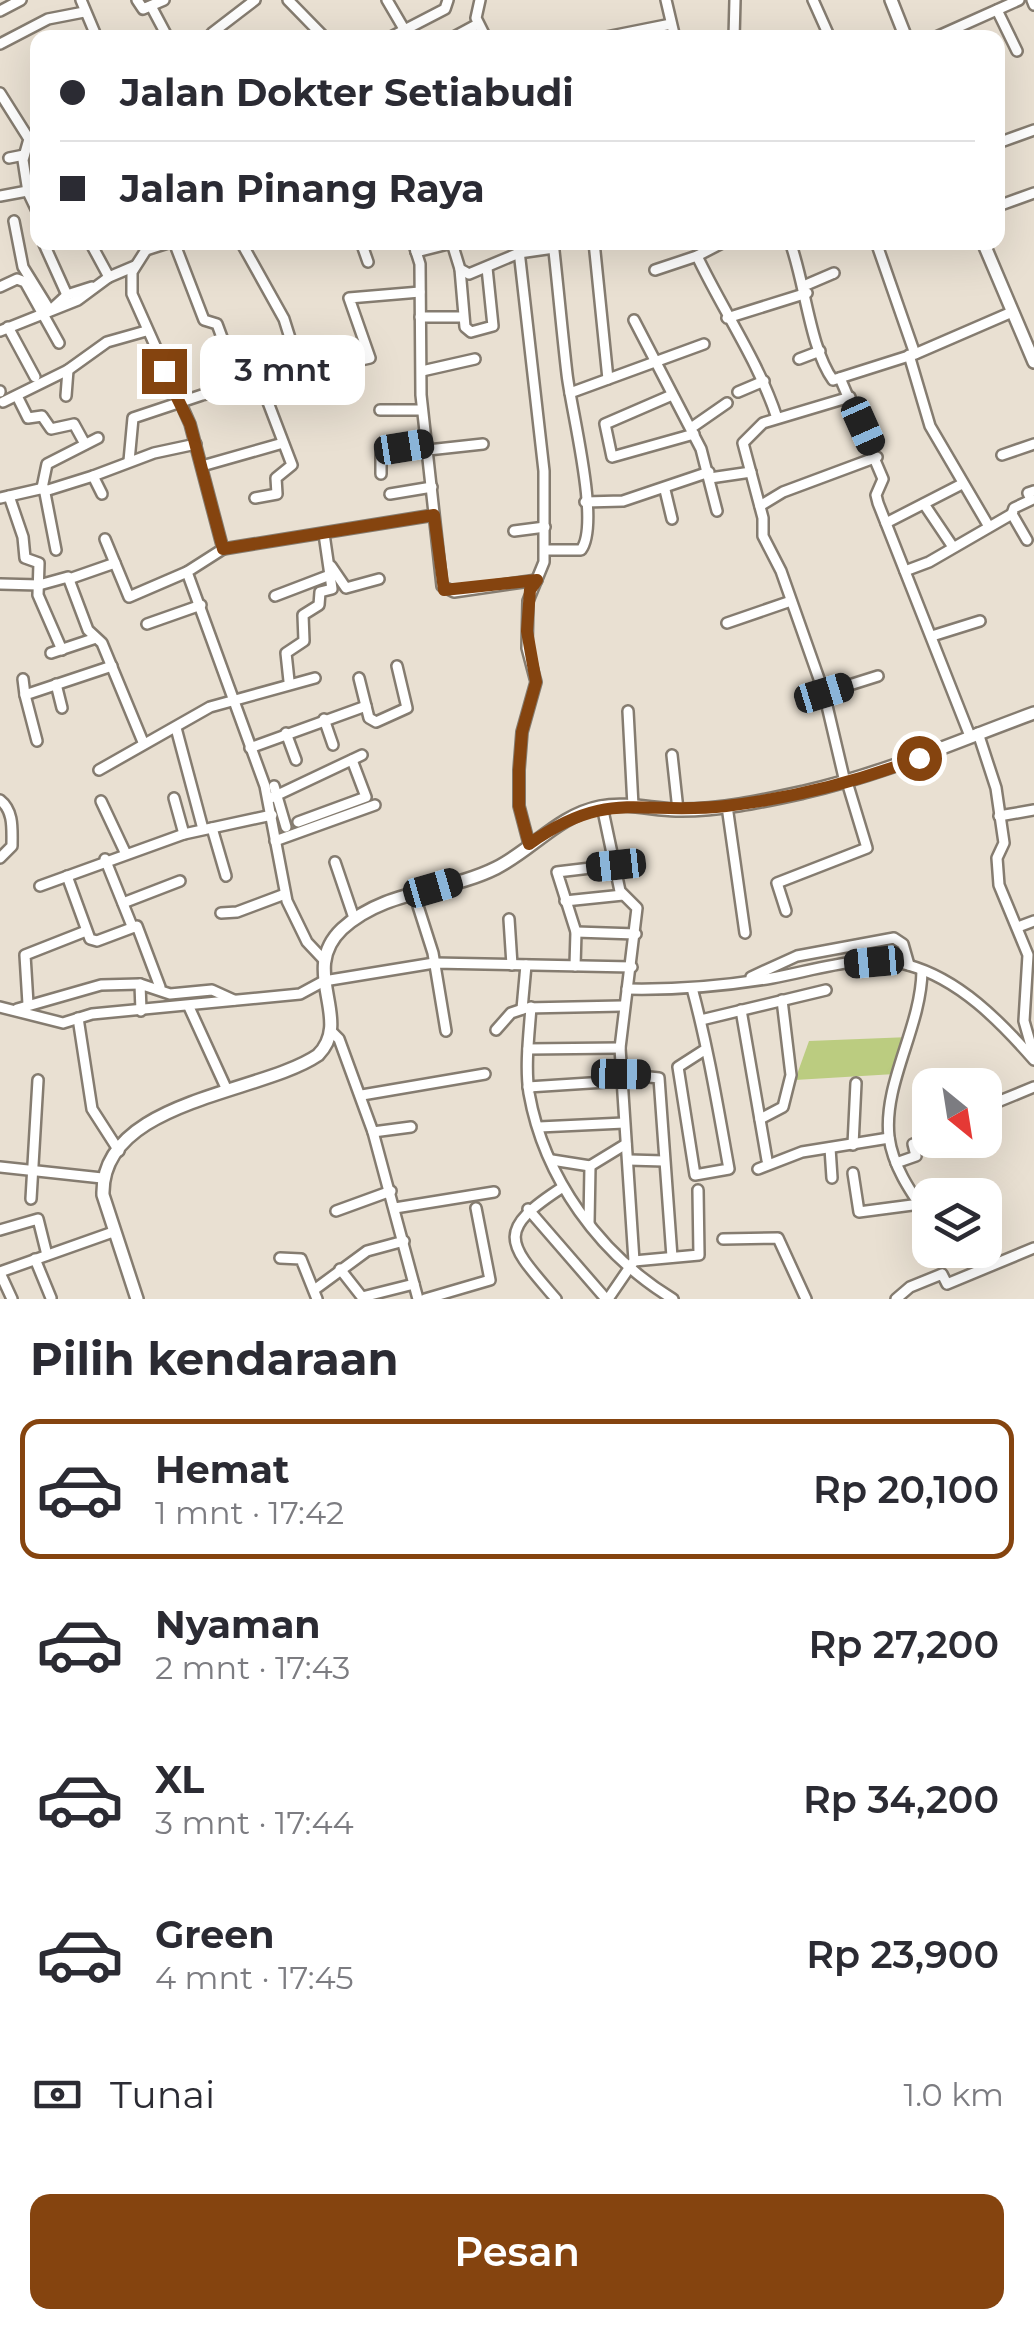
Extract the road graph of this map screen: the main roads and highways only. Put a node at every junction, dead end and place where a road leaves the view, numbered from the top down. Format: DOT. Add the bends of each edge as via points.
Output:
graph roads {
  1 [pos="890,0"];
  2 [pos="901,30"];
  3 [pos="986,250"];
  4 [pos="1034,362"];
  5 [pos="1034,713"];
  6 [pos="137,1299"];
  1 -- 2 [label="main road"];
  3 -- 4 [label="main road"];
  5 -- 6 [label="main road" via="846,782 727,806 602,806 528,841 496,868 390,900 354,918 323,959 332,1032 326,1047 312,1059 160,1116 119,1150 102,1178"];
}
